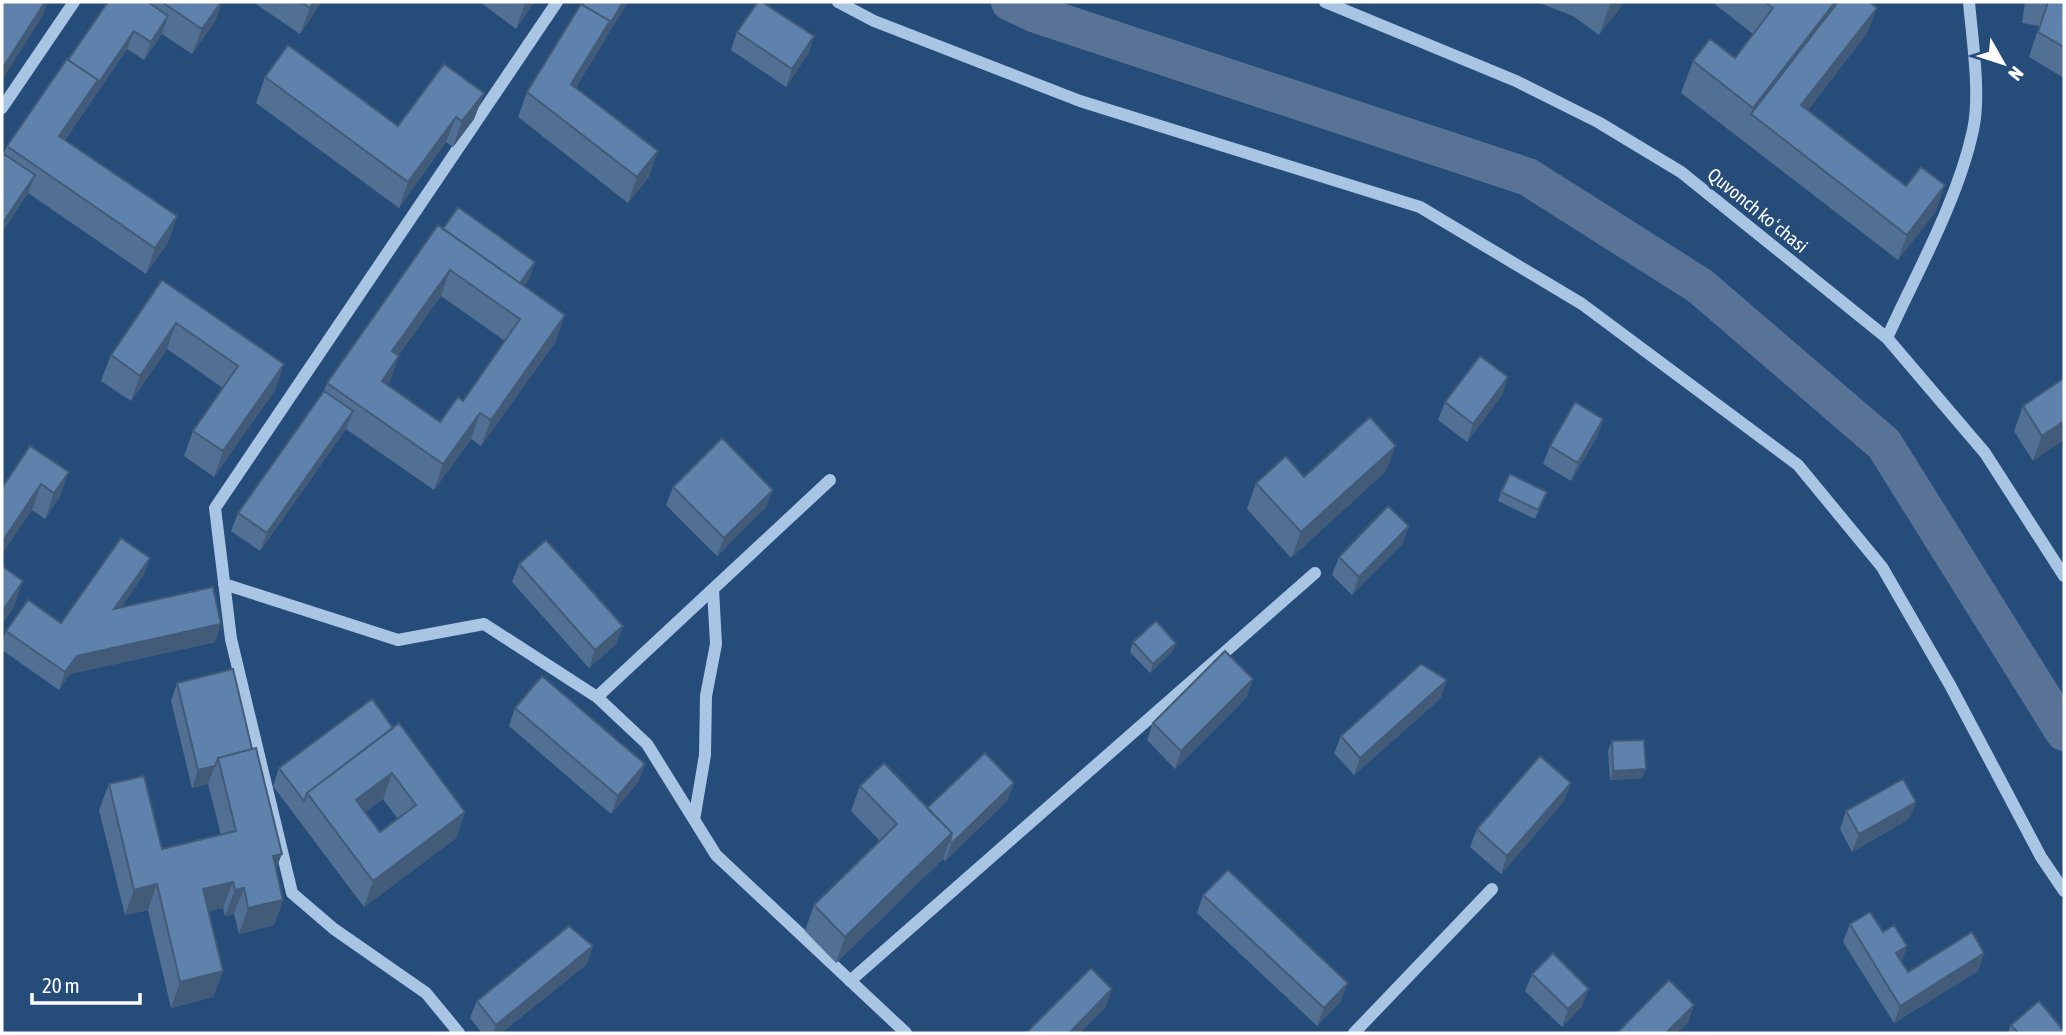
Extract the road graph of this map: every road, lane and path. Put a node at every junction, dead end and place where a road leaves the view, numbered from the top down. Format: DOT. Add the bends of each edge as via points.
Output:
graph roads {
  1 [pos="74,2"];
  2 [pos="557,2"];
  3 [pos="838,2"];
  4 [pos="1325,2"];
  5 [pos="1969,2"];
  6 [pos="2,108"];
  7 [pos="1887,338"];
  8 [pos="830,480"];
  9 [pos="1315,573"];
  10 [pos="2064,576"];
  11 [pos="224,584"];
  12 [pos="713,589"];
  13 [pos="597,697"];
  14 [pos="694,820"];
  15 [pos="1492,889"];
  16 [pos="2064,891"];
  17 [pos="850,981"];
  18 [pos="459,1033"];
  19 [pos="906,1033"];
  20 [pos="1354,1033"];
  1 -- 6 [label="street"];
  2 -- 11 [label="street" via="215,508"];
  3 -- 16 [label="street" via="874,21 1080,100 1420,207 1582,304 1798,465 1882,568"];
  4 -- 7 [label="street, Quvonch koʻchasi" via="1516,81 1598,122 1681,172"];
  5 -- 7 [label="street" via="1973,129 1946,209"];
  7 -- 10 [label="street, Quvonch koʻchasi" via="1985,453"];
  8 -- 12 [label="street"];
  9 -- 17 [label="street"];
  11 -- 13 [label="street" via="398,640 484,624"];
  11 -- 18 [label="street" via="231,639 292,893 334,929 426,993"];
  12 -- 13 [label="street"];
  12 -- 14 [label="street" via="716,644"];
  13 -- 14 [label="street" via="647,744"];
  14 -- 17 [label="street" via="716,855"];
  15 -- 20 [label="street"];
  17 -- 19 [label="street"];
}
